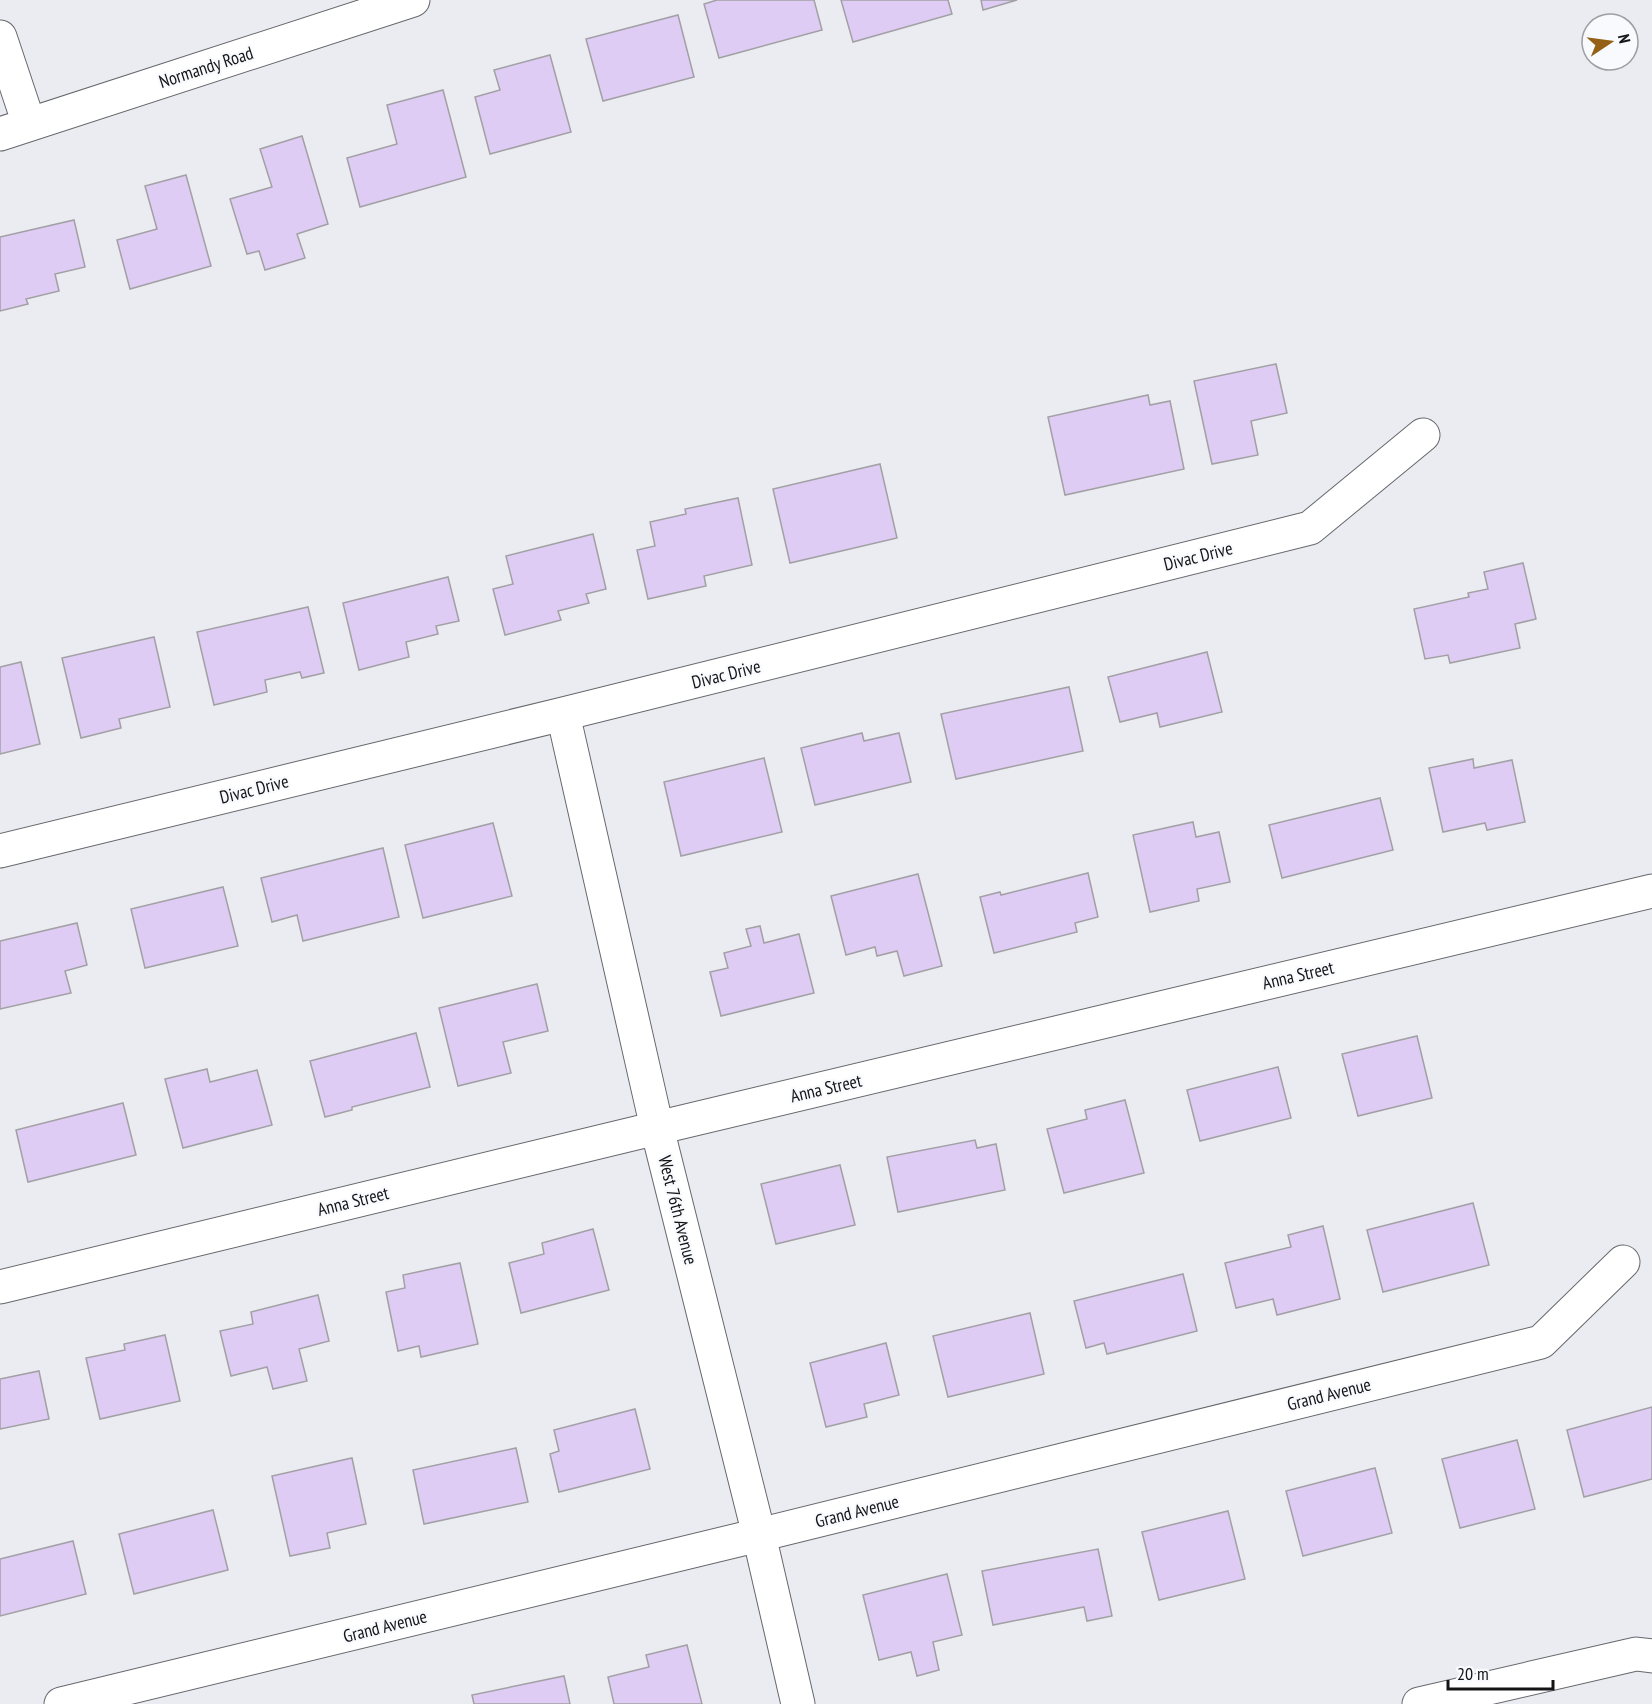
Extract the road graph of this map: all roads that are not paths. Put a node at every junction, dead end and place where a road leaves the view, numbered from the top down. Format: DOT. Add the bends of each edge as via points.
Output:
graph roads {
  1 [pos="412,0"];
  2 [pos="0,37"];
  3 [pos="15,129"];
  4 [pos="1423,435"];
  5 [pos="563,714"];
  6 [pos="0,851"];
  7 [pos="1652,891"];
  8 [pos="657,1128"];
  9 [pos="1623,1262"];
  10 [pos="0,1287"];
  11 [pos="759,1535"];
  12 [pos="1652,1656"];
  13 [pos="61,1704"];
  14 [pos="798,1704"];
  15 [pos="1419,1704"];
  1 -- 3 [label="street, Normandy Road"];
  2 -- 3 [label="street"];
  4 -- 5 [label="street, Divac Drive" via="1310,528"];
  5 -- 6 [label="street, Divac Drive"];
  5 -- 8 [label="street, West 76th Avenue"];
  7 -- 8 [label="street, Anna Street"];
  8 -- 10 [label="street, Anna Street"];
  8 -- 11 [label="street, West 76th Avenue"];
  9 -- 11 [label="street, Grand Avenue" via="1542,1342"];
  11 -- 13 [label="street, Grand Avenue"];
  11 -- 14 [label="street, West 76th Avenue"];
  12 -- 15 [label="street" via="1636,1654"];
}
